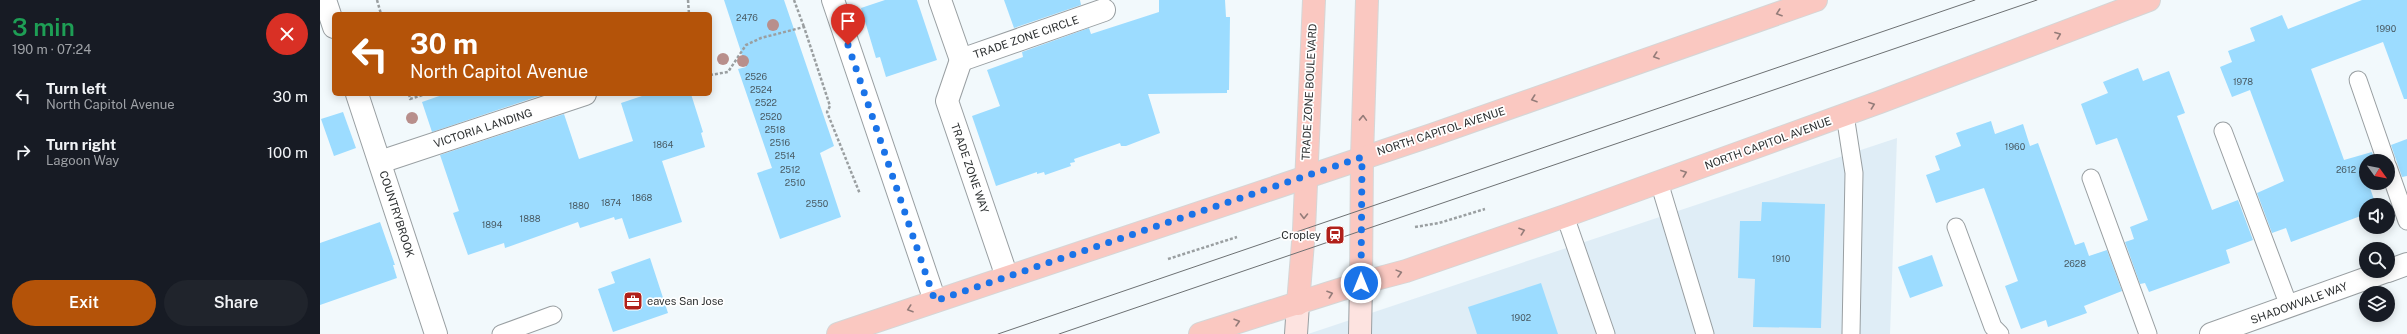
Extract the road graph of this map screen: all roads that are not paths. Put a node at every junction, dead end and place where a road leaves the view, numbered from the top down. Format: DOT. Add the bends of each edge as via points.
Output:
graph roads {
  1 [pos="325,0"];
  2 [pos="833,0"];
  3 [pos="940,0"];
  4 [pos="1314,0"];
  5 [pos="1367,0"];
  6 [pos="1816,0"];
  7 [pos="2149,0"];
  8 [pos="1104,10"];
  9 [pos="332,22"];
  10 [pos="962,60"];
  11 [pos="2358,80"];
  12 [pos="358,96"];
  13 [pos="580,96"];
  14 [pos="1845,115"];
  15 [pos="2223,131"];
  16 [pos="2384,154"];
  17 [pos="1362,157"];
  18 [pos="380,162"];
  19 [pos="1305,177"];
  20 [pos="2091,178"];
  21 [pos="1659,182"];
  22 [pos="2395,187"];
  23 [pos="1564,216"];
  24 [pos="2407,221"];
  25 [pos="1956,227"];
  26 [pos="2407,264"];
  27 [pos="2395,268"];
  28 [pos="1007,277"];
  29 [pos="2367,278"];
  30 [pos="1361,283"];
  31 [pos="935,301"];
  32 [pos="1298,304"];
  33 [pos="2289,306"];
  34 [pos="554,315"];
  35 [pos="436,334"];
  36 [pos="501,334"];
  37 [pos="838,334"];
  38 [pos="1200,334"];
  39 [pos="1296,334"];
  40 [pos="1360,334"];
  41 [pos="1606,334"];
  42 [pos="1705,334"];
  43 [pos="1851,334"];
  44 [pos="2000,334"];
  45 [pos="2148,334"];
  46 [pos="2211,334"];
  1 -- 9 [label="street"];
  2 -- 31 [label="street"];
  3 -- 10 [label="street, TRADE ZONE CIRCLE"];
  4 -- 19 [label="main road, TRADE ZONE BOULEVARD"];
  17 -- 5 [label="main road, one-way"];
  6 -- 17 [label="main road, NORTH CAPITOL AVENUE, one-way" via="1432,135"];
  14 -- 7 [label="main road, NORTH CAPITOL AVENUE, one-way"];
  8 -- 10 [label="street, TRADE ZONE CIRCLE"];
  10 -- 28 [label="street, TRADE ZONE WAY" via="947,101"];
  11 -- 16 [label="lane"];
  12 -- 18 [label="street, COUNTRYBROOK"];
  13 -- 18 [label="street, VICTORIA LANDING"];
  21 -- 14 [label="main road, NORTH CAPITOL AVENUE, one-way"];
  14 -- 43 [label="lane" via="1854,173"];
  15 -- 33 [label="lane"];
  17 -- 19 [label="main road, NORTH CAPITOL AVENUE"];
  17 -- 30 [label="main road"];
  18 -- 35 [label="street, COUNTRYBROOK"];
  19 -- 28 [label="main road, NORTH CAPITOL AVENUE"];
  19 -- 32 [label="main road, TRADE ZONE BOULEVARD, one-way"];
  20 -- 45 [label="lane"];
  21 -- 23 [label="main road, NORTH CAPITOL AVENUE"];
  21 -- 42 [label="lane"];
  22 -- 24 [label="lane"];
  30 -- 23 [label="main road, NORTH CAPITOL AVENUE, one-way"];
  23 -- 41 [label="lane"];
  25 -- 44 [label="lane" via="1993,327"];
  26 -- 27 [label="street, SHADOWVALE WAY"];
  28 -- 31 [label="main road, NORTH CAPITOL AVENUE"];
  29 -- 33 [label="street, SHADOWVALE WAY"];
  32 -- 30 [label="main road, NORTH CAPITOL AVENUE, one-way"];
  30 -- 40 [label="main road"];
  31 -- 37 [label="main road, NORTH CAPITOL AVENUE, one-way"];
  38 -- 32 [label="main road, NORTH CAPITOL AVENUE, one-way"];
  32 -- 39 [label="main road"];
  33 -- 46 [label="street, SHADOWVALE WAY"];
  34 -- 36 [label="lane"];
}
